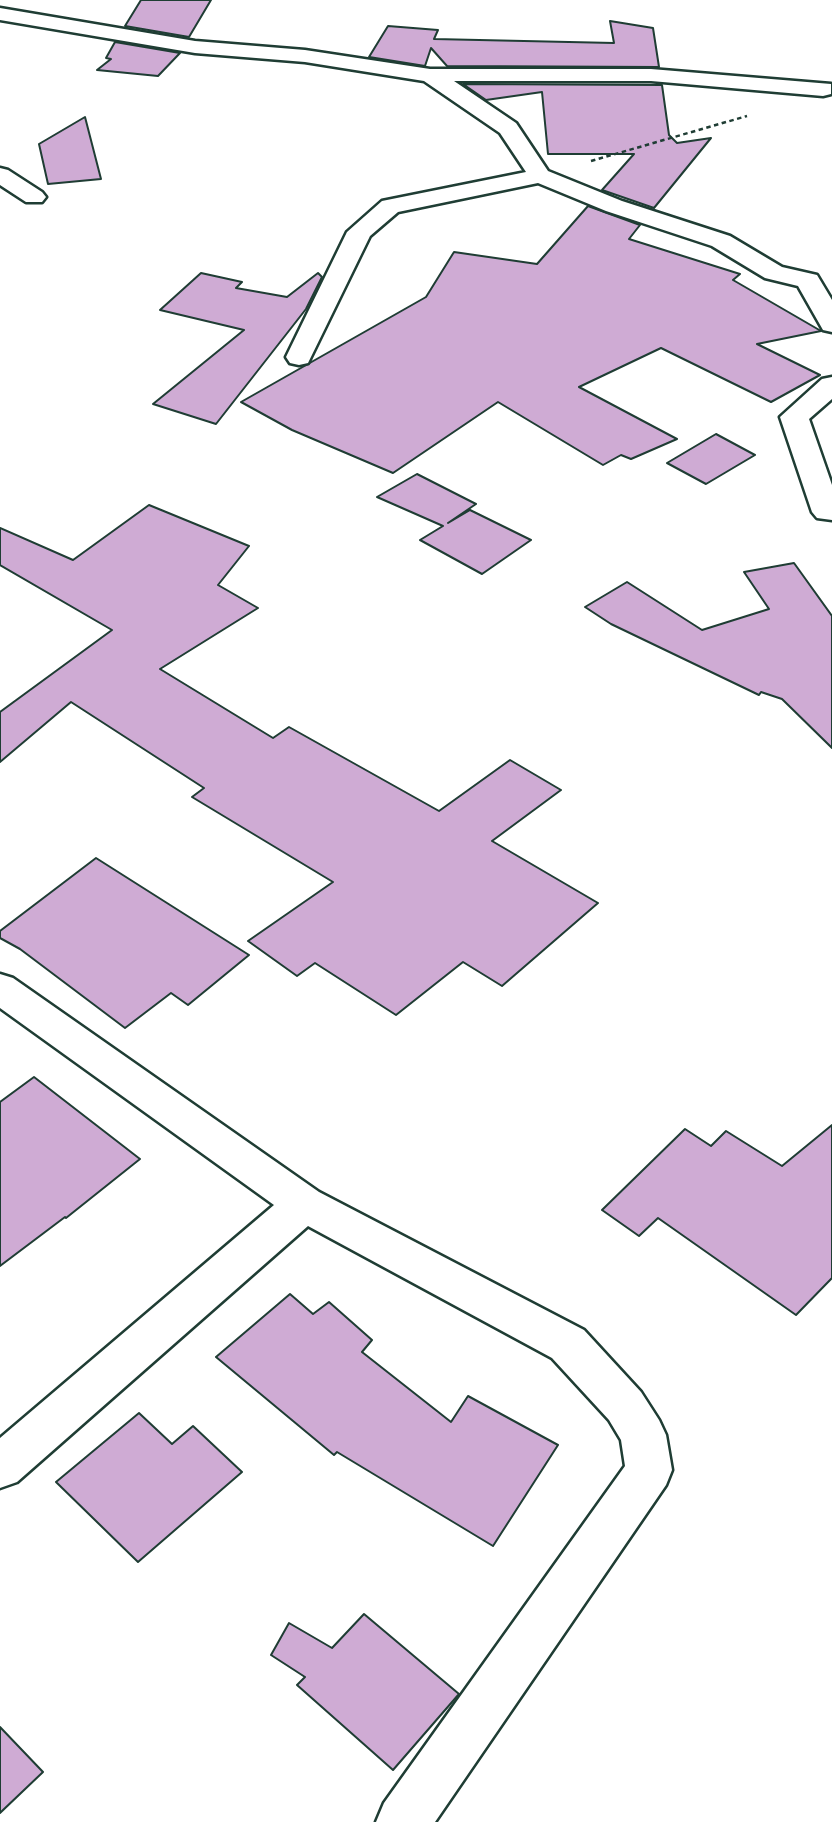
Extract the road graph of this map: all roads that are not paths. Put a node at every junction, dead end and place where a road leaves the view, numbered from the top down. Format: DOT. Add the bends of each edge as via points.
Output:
graph roads {
  1 [pos="0,14"];
  2 [pos="430,75"];
  3 [pos="823,89"];
  4 [pos="0,175"];
  5 [pos="540,176"];
  6 [pos="34,197"];
  7 [pos="832,324"];
  8 [pos="299,357"];
  9 [pos="832,385"];
  10 [pos="827,512"];
  11 [pos="0,988"];
  12 [pos="304,1204"];
  13 [pos="0,1467"];
  14 [pos="403,1822"];
  1 -- 2 [label="street" via="195,47 305,56"];
  2 -- 3 [label="street" via="651,75"];
  2 -- 5 [label="street" via="508,128"];
  4 -- 6 [label="street"];
  5 -- 7 [label="street" via="721,241 774,273 808,280"];
  5 -- 8 [label="street" via="390,206 359,232"];
  9 -- 10 [label="street" via="794,417"];
  11 -- 12 [label="street"];
  12 -- 13 [label="street"];
  12 -- 14 [label="street" via="568,1344 625,1406 643,1435 649,1470"];
}
